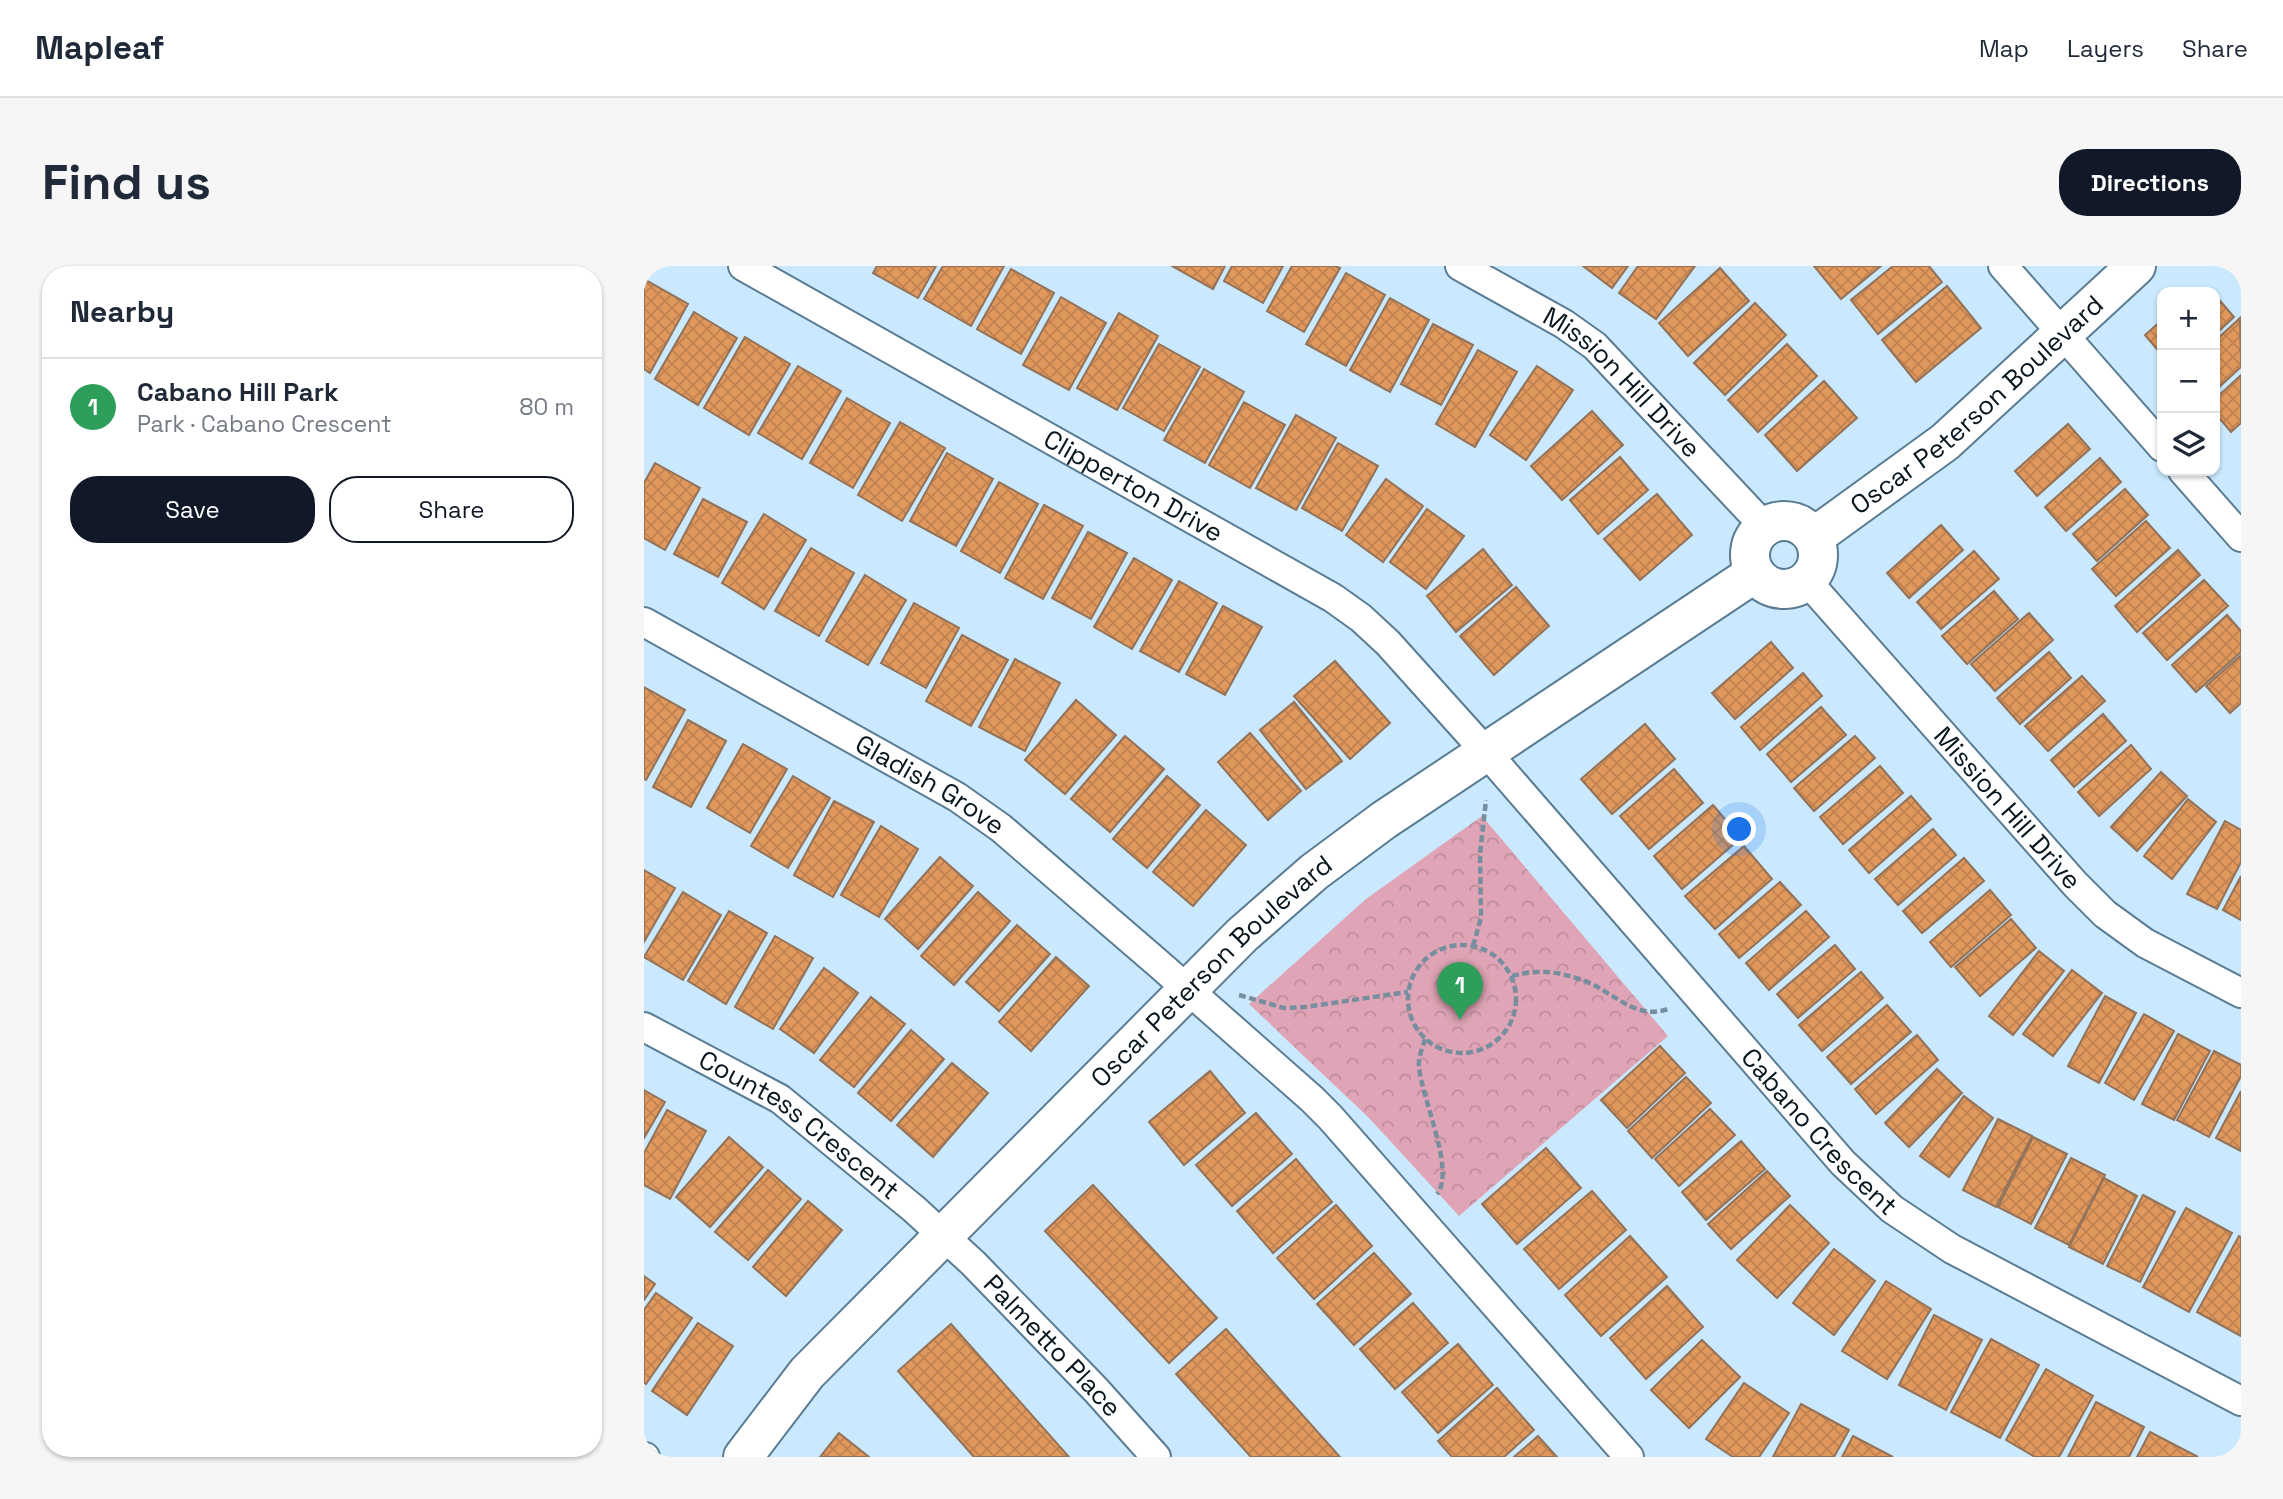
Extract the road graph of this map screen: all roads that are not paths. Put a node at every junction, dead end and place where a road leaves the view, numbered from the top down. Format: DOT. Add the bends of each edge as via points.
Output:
graph roads {
  1 [pos="743,266"];
  2 [pos="1460,266"];
  3 [pos="2003,266"];
  4 [pos="2136,266"];
  5 [pos="2064,334"];
  6 [pos="2157,441"];
  7 [pos="2187,476"];
  8 [pos="1765,526"];
  9 [pos="1814,537"];
  10 [pos="2241,537"];
  11 [pos="1755,573"];
  12 [pos="1807,581"];
  13 [pos="644,622"];
  14 [pos="1486,752"];
  15 [pos="1188,990"];
  16 [pos="2241,993"];
  17 [pos="644,1027"];
  18 [pos="944,1236"];
  19 [pos="2241,1401"];
  20 [pos="743,1457"];
  21 [pos="1156,1457"];
  22 [pos="1629,1457"];
  1 -- 14 [label="street, Clipperton Drive" via="1333,598 1388,643"];
  2 -- 8 [label="street, Mission Hill Drive" via="1595,346"];
  3 -- 5 [label="street"];
  4 -- 5 [label="street, Oscar Peterson Boulevard"];
  5 -- 6 [label="street"];
  5 -- 9 [label="street, Oscar Peterson Boulevard" via="1945,442"];
  7 -- 10 [label="street"];
  8 -- 9 [label="street" via="1786,520 1807,528"];
  8 -- 11 [label="street" via="1750,547"];
  9 -- 12 [label="street" via="1818,560"];
  11 -- 12 [label="street" via="1773,588 1785,590"];
  11 -- 14 [label="street, Oscar Peterson Boulevard"];
  12 -- 16 [label="street, Mission Hill Drive" via="2105,914 2145,943"];
  13 -- 15 [label="street, Gladish Grove" via="977,810"];
  14 -- 15 [label="street, Oscar Peterson Boulevard" via="1314,872"];
  14 -- 19 [label="street, Cabano Crescent" via="1843,1163 1892,1209 1952,1249"];
  15 -- 18 [label="street, Oscar Peterson Boulevard"];
  15 -- 22 [label="street" via="1330,1117"];
  17 -- 18 [label="street, Countess Crescent" via="780,1100"];
  18 -- 20 [label="street, Oscar Peterson Boulevard" via="807,1373"];
  18 -- 21 [label="street, Palmetto Place"];
}
